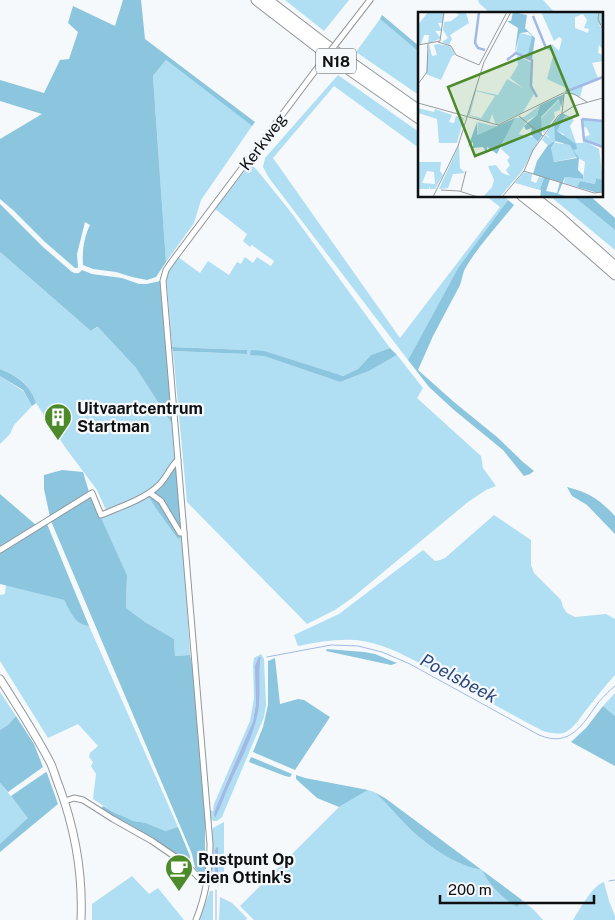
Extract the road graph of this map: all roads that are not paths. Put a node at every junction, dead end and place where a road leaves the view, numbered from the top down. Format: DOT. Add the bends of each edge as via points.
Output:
graph roads {
  1 [pos="256,0"];
  2 [pos="268,0"];
  3 [pos="370,0"];
  4 [pos="418,109"];
  5 [pos="418,118"];
  6 [pos="525,198"];
  7 [pos="536,198"];
  8 [pos="615,266"];
  9 [pos="615,276"];
  10 [pos="178,460"];
  11 [pos="150,493"];
  12 [pos="184,533"];
  13 [pos="0,550"];
  14 [pos="0,679"];
  15 [pos="65,801"];
  16 [pos="207,882"];
  17 [pos="81,920"];
  18 [pos="196,920"];
  1 -- 5 [label="highway, N18"];
  2 -- 4 [label="highway, N18"];
  3 -- 10 [label="street, Kerkweg, bridge" via="164,276"];
  6 -- 9 [label="highway"];
  7 -- 8 [label="highway"];
  10 -- 11 [label="street"];
  10 -- 12 [label="street"];
  11 -- 12 [label="street" via="161,501 180,533"];
  11 -- 13 [label="street" via="101,515 92,493"];
  12 -- 16 [label="street" via="210,844"];
  14 -- 15 [label="main road" via="52,766"];
  15 -- 16 [label="street" via="83,800 152,841"];
  15 -- 17 [label="main road" via="76,843"];
  16 -- 18 [label="street"];
}
